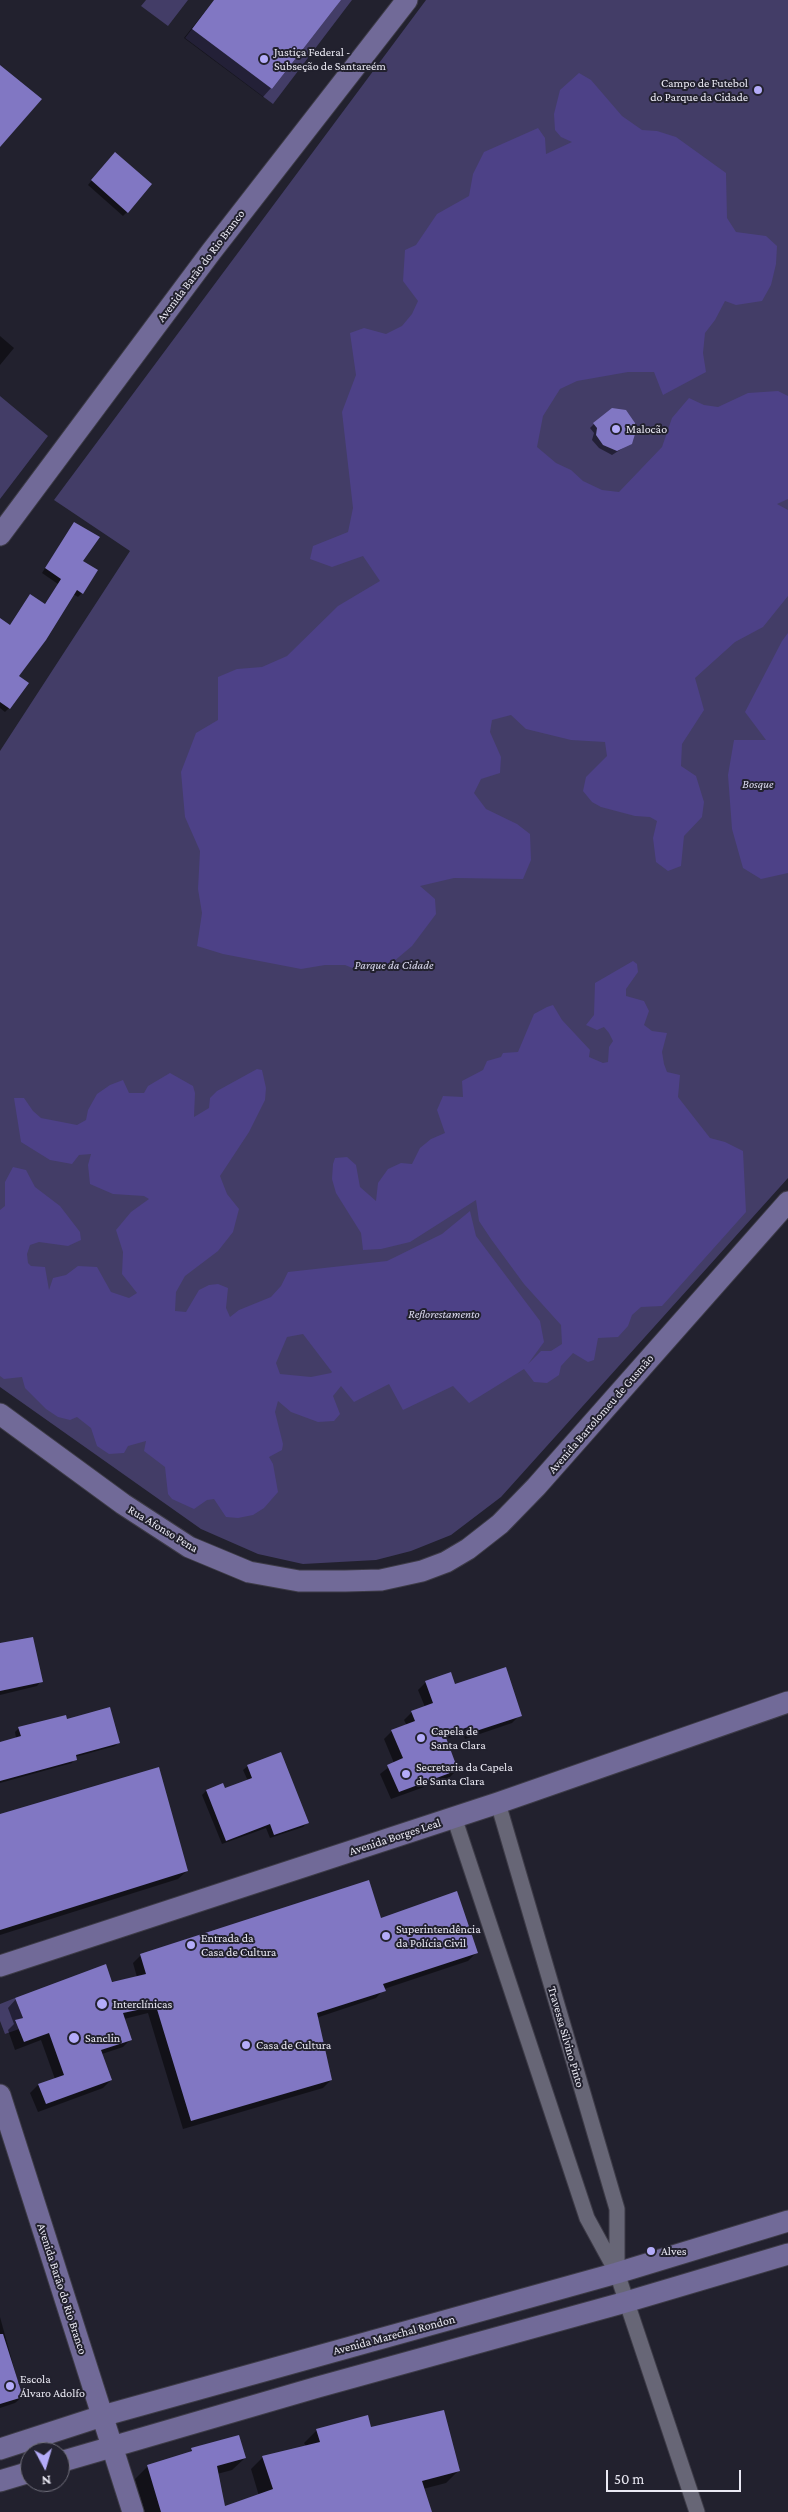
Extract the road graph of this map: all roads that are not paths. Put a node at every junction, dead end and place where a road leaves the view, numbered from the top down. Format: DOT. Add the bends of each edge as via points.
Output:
graph roads {
  1 [pos="407,0"];
  2 [pos="0,535"];
  3 [pos="788,1202"];
  4 [pos="0,1414"];
  5 [pos="381,1580"];
  6 [pos="788,1702"];
  7 [pos="498,1803"];
  8 [pos="454,1817"];
  9 [pos="0,1966"];
  10 [pos="0,2095"];
  11 [pos="788,2221"];
  12 [pos="788,2254"];
  13 [pos="617,2273"];
  14 [pos="626,2302"];
  15 [pos="102,2416"];
  16 [pos="112,2446"];
  17 [pos="0,2449"];
  18 [pos="70,2459"];
  19 [pos="20,2475"];
  20 [pos="0,2481"];
  21 [pos="133,2512"];
  22 [pos="697,2512"];
  1 -- 2 [label="street, Avenida Barão do Rio Branco" via="211,252"];
  3 -- 5 [label="street, Avenida Bartolomeu de Gusmão" via="500,1524 446,1562"];
  4 -- 5 [label="street, Rua Afonso Pena" via="123,1504 190,1547 249,1572 299,1581"];
  6 -- 7 [label="street, Avenida Borges Leal"];
  7 -- 8 [label="street, Avenida Borges Leal"];
  7 -- 13 [label="street, Travessa Silvino Pinto" via="617,2209"];
  8 -- 9 [label="street, Avenida Borges Leal"];
  8 -- 13 [label="street, Travessa Silvino Pinto" via="587,2218"];
  10 -- 15 [label="street, Avenida Barão do Rio Branco"];
  11 -- 13 [label="street, Avenida Marechal Rondon"];
  12 -- 14 [label="street"];
  13 -- 14 [label="street, Travessa Silvino Pinto"];
  13 -- 15 [label="street, Avenida Marechal Rondon"];
  14 -- 16 [label="street"];
  14 -- 22 [label="street, Travessa Silvino Pinto"];
  15 -- 16 [label="street, Avenida Barão do Rio Branco"];
  15 -- 17 [label="street, Avenida Marechal Rondon"];
  16 -- 18 [label="street"];
  16 -- 21 [label="street, Avenida Barão do Rio Branco"];
  19 -- 20 [label="street"];
}
